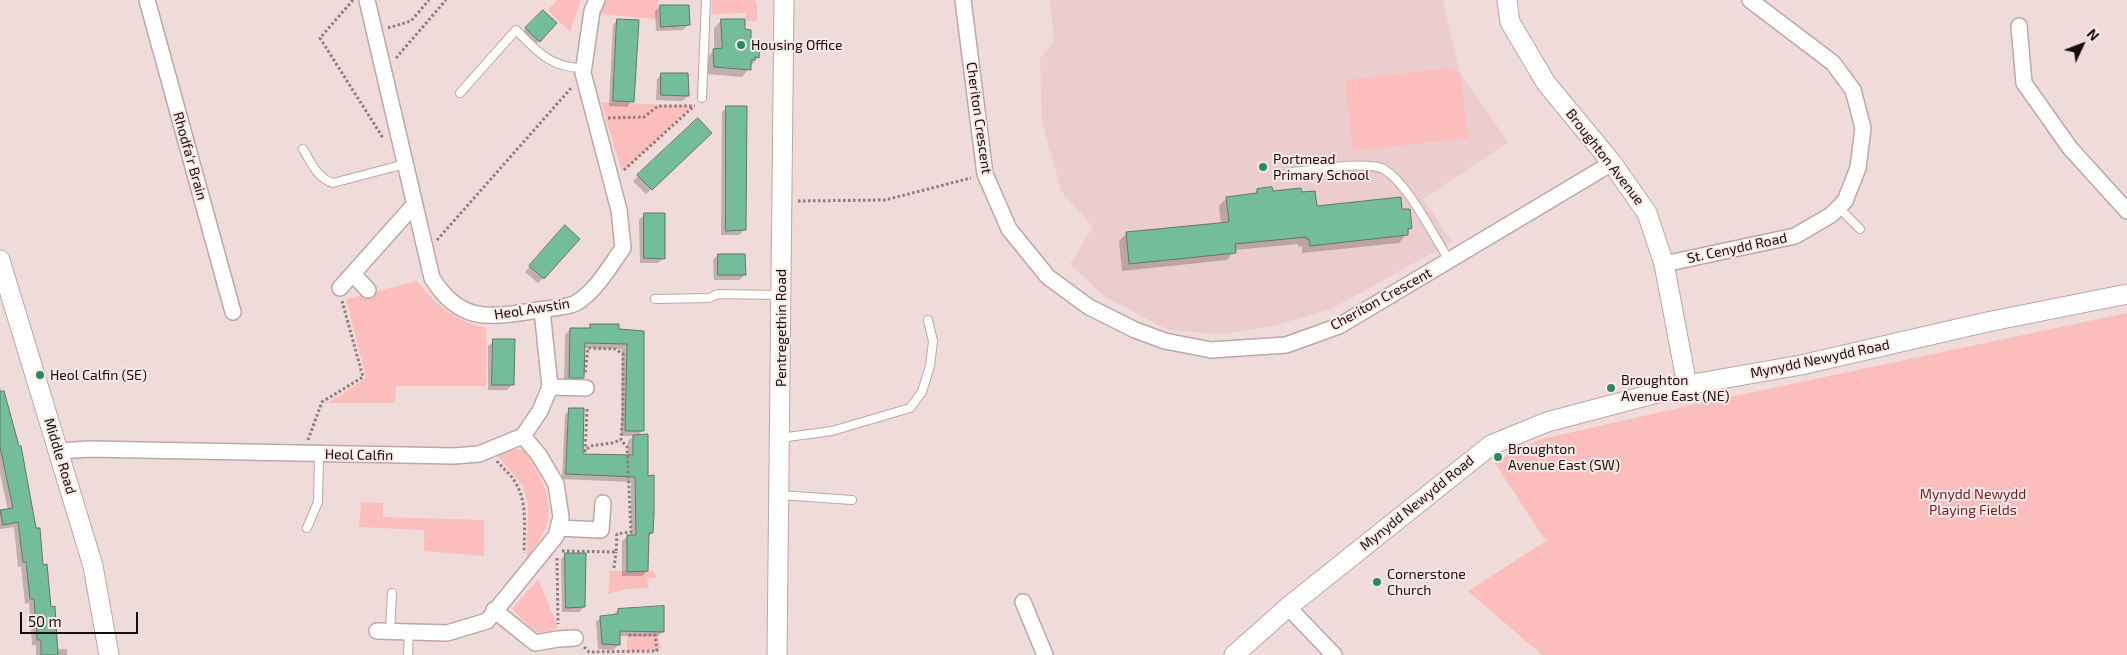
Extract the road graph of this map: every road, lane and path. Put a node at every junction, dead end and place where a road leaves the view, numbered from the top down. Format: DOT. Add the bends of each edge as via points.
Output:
graph roads {
  1 [pos="147,0"];
  2 [pos="354,0"];
  3 [pos="367,0"];
  4 [pos="429,0"];
  5 [pos="446,0"];
  6 [pos="597,0"];
  7 [pos="706,0"];
  8 [pos="784,0"];
  9 [pos="963,0"];
  10 [pos="1507,0"];
  11 [pos="1750,0"];
  12 [pos="2018,26"];
  13 [pos="374,32"];
  14 [pos="584,71"];
  15 [pos="384,73"];
  16 [pos="460,93"];
  17 [pos="702,98"];
  18 [pos="693,106"];
  19 [pos="595,119"];
  20 [pos="400,141"];
  21 [pos="303,149"];
  22 [pos="1612,162"];
  23 [pos="405,164"];
  24 [pos="1293,172"];
  25 [pos="985,174"];
  26 [pos="611,178"];
  27 [pos="782,201"];
  28 [pos="414,205"];
  29 [pos="1838,207"];
  30 [pos="2127,211"];
  31 [pos="1860,229"];
  32 [pos="426,253"];
  33 [pos="0,260"];
  34 [pos="1449,260"];
  35 [pos="1664,264"];
  36 [pos="353,274"];
  37 [pos="340,288"];
  38 [pos="368,290"];
  39 [pos="2127,294"];
  40 [pos="781,295"];
  41 [pos="655,299"];
  42 [pos="542,310"];
  43 [pos="233,312"];
  44 [pos="928,320"];
  45 [pos="586,382"];
  46 [pos="1687,385"];
  47 [pos="550,387"];
  48 [pos="587,409"];
  49 [pos="523,436"];
  50 [pos="780,438"];
  51 [pos="621,440"];
  52 [pos="58,451"];
  53 [pos="490,451"];
  54 [pos="313,454"];
  55 [pos="779,495"];
  56 [pos="852,500"];
  57 [pos="603,503"];
  58 [pos="307,528"];
  59 [pos="558,528"];
  60 [pos="616,552"];
  61 [pos="530,566"];
  62 [pos="614,568"];
  63 [pos="392,593"];
  64 [pos="1023,602"];
  65 [pos="1288,607"];
  66 [pos="494,610"];
  67 [pos="384,631"];
  68 [pos="409,632"];
  69 [pos="627,635"];
  70 [pos="558,638"];
  71 [pos="575,638"];
  72 [pos="109,655"];
  73 [pos="408,655"];
  74 [pos="777,655"];
  75 [pos="1045,655"];
  76 [pos="1234,655"];
  77 [pos="1334,655"];
  1 -- 43 [label="street, Rhodfa'r Brain"];
  2 -- 20 [label="path" via="320,38 383,139"];
  3 -- 13 [label="street, Heol Awstin"];
  4 -- 13 [label="path" via="411,21"];
  5 -- 15 [label="path"];
  6 -- 14 [label="street, Heol Awstin" via="592,11"];
  7 -- 17 [label="lane"];
  8 -- 27 [label="street, Pentregethin Road"];
  9 -- 25 [label="street, Cheriton Crescent"];
  10 -- 22 [label="street, Broughton Avenue" via="1510,22 1546,83"];
  11 -- 29 [label="street, St. Cenydd Road" via="1833,62 1852,90 1863,128 1858,168 1845,201"];
  12 -- 30 [label="street" via="2024,83 2070,148"];
  13 -- 15 [label="street, Heol Awstin"];
  14 -- 16 [label="lane" via="549,61 516,30"];
  14 -- 19 [label="street, Heol Awstin"];
  14 -- 32 [label="path"];
  15 -- 20 [label="street, Heol Awstin"];
  17 -- 18 [label="path" via="700,104"];
  18 -- 19 [label="path" via="658,106 644,117"];
  18 -- 26 [label="path" via="622,172"];
  19 -- 26 [label="street, Heol Awstin"];
  20 -- 23 [label="street, Heol Awstin"];
  21 -- 23 [label="lane" via="316,170 326,181 333,183"];
  22 -- 34 [label="street, Cheriton Crescent"];
  22 -- 35 [label="street, Broughton Avenue" via="1647,213"];
  23 -- 28 [label="street, Heol Awstin"];
  24 -- 34 [label="lane" via="1360,166 1389,172 1406,190"];
  25 -- 27 [label="path" via="885,200"];
  25 -- 34 [label="street, Cheriton Crescent" via="1009,229 1048,277 1089,307 1135,330 1164,341 1211,350 1286,345 1339,326"];
  26 -- 42 [label="street, Heol Awstin" via="620,210 623,248 595,287 575,304"];
  27 -- 40 [label="street, Pentregethin Road"];
  28 -- 32 [label="street, Heol Awstin"];
  28 -- 36 [label="street"];
  29 -- 31 [label="lane"];
  29 -- 35 [label="street, St. Cenydd Road" via="1795,236"];
  32 -- 42 [label="street, Heol Awstin" via="432,278 443,295 464,311 487,316"];
  33 -- 52 [label="street, Middle Road"];
  35 -- 46 [label="street, Broughton Avenue"];
  36 -- 37 [label="street"];
  36 -- 38 [label="street"];
  37 -- 54 [label="path" via="363,377 322,402 308,436"];
  39 -- 46 [label="street, Mynydd Newydd Road" via="1801,365"];
  40 -- 41 [label="lane" via="718,294 709,298"];
  40 -- 50 [label="street, Pentregethin Road"];
  42 -- 47 [label="street"];
  44 -- 50 [label="lane" via="933,341 930,366 922,392 910,408 832,431"];
  45 -- 47 [label="street"];
  45 -- 51 [label="path" via="588,348 615,349 623,354"];
  46 -- 65 [label="street, Mynydd Newydd Road" via="1547,422 1491,445"];
  47 -- 49 [label="street" via="540,411"];
  48 -- 51 [label="path" via="585,451 590,446"];
  49 -- 53 [label="street, Heol Calfin"];
  49 -- 59 [label="street" via="556,484 561,517"];
  50 -- 55 [label="street, Pentregethin Road"];
  51 -- 60 [label="path" via="627,447 631,532 617,534"];
  52 -- 54 [label="street, Heol Calfin"];
  52 -- 72 [label="street, Middle Road" via="93,566"];
  53 -- 54 [label="street, Heol Calfin" via="454,456"];
  53 -- 61 [label="path" via="515,481 521,494 524,560"];
  54 -- 58 [label="lane" via="318,502"];
  55 -- 56 [label="lane"];
  55 -- 74 [label="street, Pentregethin Road"];
  57 -- 59 [label="street" via="601,530"];
  59 -- 61 [label="street" via="556,536"];
  60 -- 62 [label="path"];
  60 -- 70 [label="path" via="556,551"];
  61 -- 66 [label="street"];
  63 -- 67 [label="lane"];
  64 -- 75 [label="street"];
  65 -- 76 [label="street, Mynydd Newydd Road"];
  65 -- 77 [label="street"];
  66 -- 68 [label="street" via="487,621 446,633"];
  66 -- 70 [label="street" via="535,643"];
  67 -- 68 [label="street"];
  68 -- 73 [label="lane"];
  69 -- 71 [label="path" via="655,635 657,651 589,652"];
  70 -- 71 [label="street"];
}
